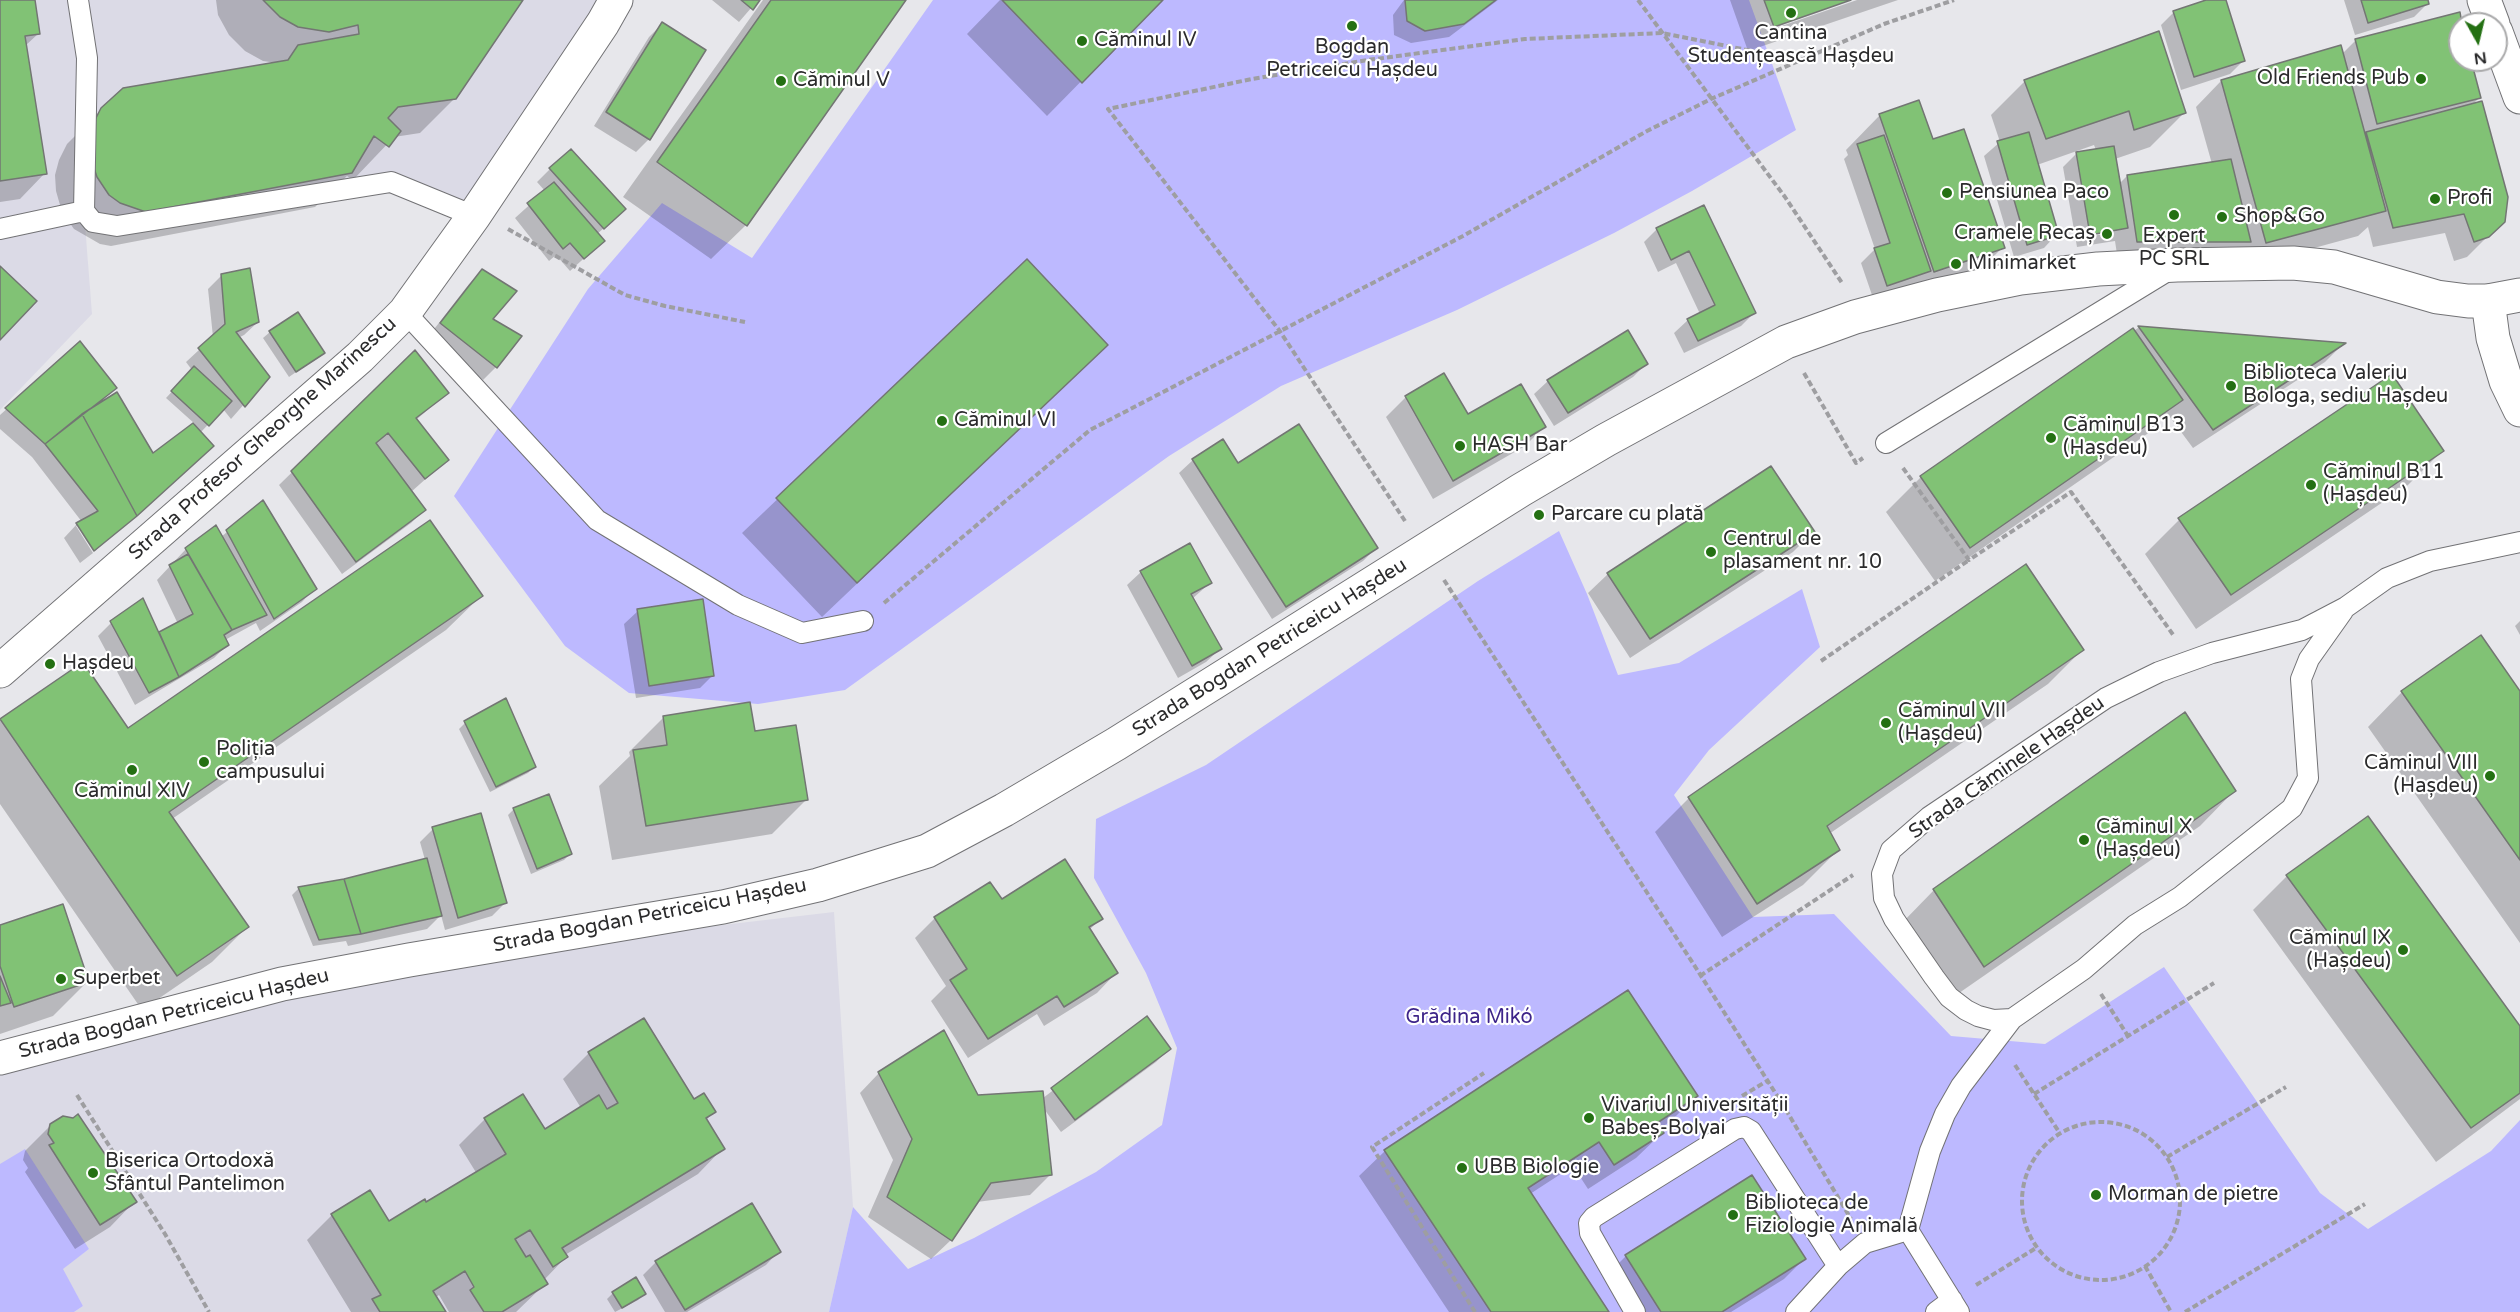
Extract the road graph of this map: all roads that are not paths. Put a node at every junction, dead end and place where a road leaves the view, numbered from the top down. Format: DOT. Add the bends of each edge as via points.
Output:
graph roads {
  1 [pos="78,0"];
  2 [pos="616,0"];
  3 [pos="2508,64"];
  4 [pos="2520,97"];
  5 [pos="84,211"];
  6 [pos="474,216"];
  7 [pos="0,229"];
  8 [pos="2177,266"];
  9 [pos="2520,294"];
  10 [pos="2488,301"];
  11 [pos="405,312"];
  12 [pos="2520,410"];
  13 [pos="1886,443"];
  14 [pos="2520,542"];
  15 [pos="2346,607"];
  16 [pos="863,621"];
  17 [pos="0,671"];
  18 [pos="2012,1019"];
  19 [pos="0,1058"];
  20 [pos="1908,1230"];
  21 [pos="1838,1266"];
  22 [pos="1949,1308"];
  23 [pos="1635,1312"];
  24 [pos="1796,1312"];
  1 -- 5 [label="lane" via="87,58"];
  2 -- 6 [label="street, Strada Profesor Gheorghe Marinescu"];
  3 -- 4 [label="street"];
  5 -- 6 [label="lane" via="93,222 117,226 391,182"];
  5 -- 7 [label="lane"];
  6 -- 11 [label="street, Strada Profesor Gheorghe Marinescu"];
  8 -- 10 [label="street, Strada Bogdan Petriceicu Hașdeu" via="2293,263 2334,267 2437,297"];
  8 -- 13 [label="lane"];
  8 -- 19 [label="street, Strada Bogdan Petriceicu Hașdeu" via="2098,269 2020,278 1855,317 1786,342 1521,490 1116,744 927,851 818,885 723,907 282,984"];
  9 -- 10 [label="street, Strada Bogdan Petriceicu Hașdeu"];
  10 -- 12 [label="street" via="2493,338"];
  11 -- 16 [label="lane" via="597,520 738,606 802,633"];
  11 -- 17 [label="street, Strada Profesor Gheorghe Marinescu" via="360,357"];
  14 -- 15 [label="lane, Strada Căminele Hașdeu" via="2430,561 2387,578"];
  15 -- 18 [label="lane, Strada Căminele Hașdeu" via="2309,659 2301,679 2308,778 2292,808 2180,897 2135,925 2084,969"];
  15 -- 18 [label="lane, Strada Căminele Hașdeu" via="2302,630 2212,653 2159,672 2106,698 1929,817 1892,850 1882,874 1884,898 1934,977 1966,1010 1993,1020"];
  18 -- 20 [label="lane, Strada Căminele Hașdeu" via="1961,1086 1945,1114 1930,1150"];
  20 -- 21 [label="lane" via="1865,1243"];
  20 -- 22 [label="lane"];
  21 -- 23 [label="lane" via="1751,1131 1744,1127 1735,1129 1589,1223 1590,1233"];
  21 -- 24 [label="lane"];
}
